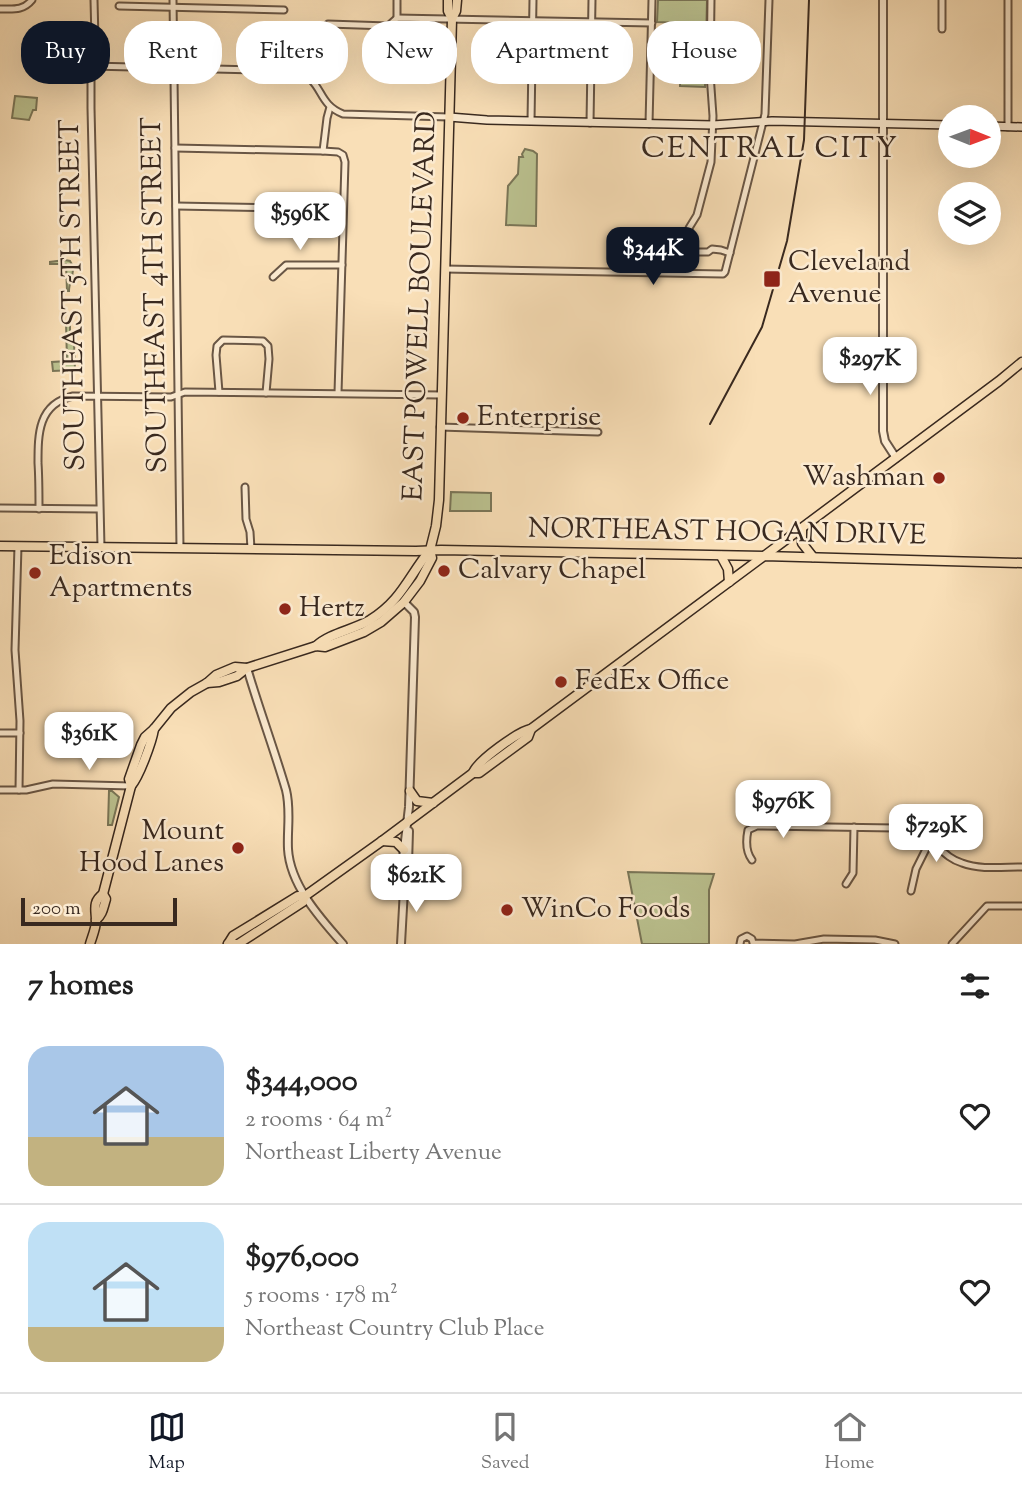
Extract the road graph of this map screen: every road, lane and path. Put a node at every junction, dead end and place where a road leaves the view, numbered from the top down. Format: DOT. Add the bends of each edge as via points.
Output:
graph roads {
  1 [pos="32,0"];
  2 [pos="94,0"];
  3 [pos="173,0"];
  4 [pos="397,0"];
  5 [pos="449,0"];
  6 [pos="457,0"];
  7 [pos="533,0"];
  8 [pos="592,0"];
  9 [pos="652,0"];
  10 [pos="711,0"];
  11 [pos="769,0"];
  12 [pos="883,0"];
  13 [pos="942,0"];
  14 [pos="1008,0"];
  15 [pos="119,6"];
  16 [pos="173,7"];
  17 [pos="0,9"];
  18 [pos="284,10"];
  19 [pos="397,18"];
  20 [pos="452,19"];
  21 [pos="95,21"];
  22 [pos="173,21"];
  23 [pos="532,21"];
  24 [pos="592,21"];
  25 [pos="652,21"];
  26 [pos="348,25"];
  27 [pos="942,29"];
  28 [pos="222,68"];
  29 [pos="90,84"];
  30 [pos="174,84"];
  31 [pos="531,84"];
  32 [pos="591,84"];
  33 [pos="650,84"];
  34 [pos="330,107"];
  35 [pos="449,117"];
  36 [pos="531,121"];
  37 [pos="763,121"];
  38 [pos="590,123"];
  39 [pos="649,124"];
  40 [pos="883,124"];
  41 [pos="713,125"];
  42 [pos="938,125"];
  43 [pos="1001,127"];
  44 [pos="1009,127"];
  45 [pos="1022,127"];
  46 [pos="175,148"];
  47 [pos="323,151"];
  48 [pos="176,206"];
  49 [pos="344,209"];
  50 [pos="730,253"];
  51 [pos="342,265"];
  52 [pos="445,269"];
  53 [pos="273,277"];
  54 [pos="1022,362"];
  55 [pos="219,392"];
  56 [pos="266,393"];
  57 [pos="338,393"];
  58 [pos="178,394"];
  59 [pos="441,395"];
  60 [pos="97,396"];
  61 [pos="440,427"];
  62 [pos="598,432"];
  63 [pos="896,457"];
  64 [pos="245,487"];
  65 [pos="0,508"];
  66 [pos="39,509"];
  67 [pos="99,509"];
  68 [pos="802,528"];
  69 [pos="0,546"];
  70 [pos="18,546"];
  71 [pos="101,547"];
  72 [pos="180,548"];
  73 [pos="251,549"];
  74 [pos="430,550"];
  75 [pos="721,556"];
  76 [pos="764,556"];
  77 [pos="813,557"];
  78 [pos="1022,563"];
  79 [pos="729,582"];
  80 [pos="404,603"];
  81 [pos="379,619"];
  82 [pos="247,668"];
  83 [pos="531,729"];
  84 [pos="0,733"];
  85 [pos="20,733"];
  86 [pos="511,739"];
  87 [pos="489,766"];
  88 [pos="472,773"];
  89 [pos="131,786"];
  90 [pos="0,790"];
  91 [pos="19,790"];
  92 [pos="410,791"];
  93 [pos="433,803"];
  94 [pos="935,818"];
  95 [pos="408,822"];
  96 [pos="854,827"];
  97 [pos="382,841"];
  98 [pos="930,841"];
  99 [pos="404,850"];
  100 [pos="752,860"];
  101 [pos="1022,867"];
  102 [pos="405,871"];
  103 [pos="846,884"];
  104 [pos="911,891"];
  105 [pos="305,896"];
  106 [pos="1022,906"];
  107 [pos="753,943"];
  108 [pos="90,944"];
  109 [pos="228,944"];
  110 [pos="343,944"];
  111 [pos="401,944"];
  112 [pos="740,944"];
  113 [pos="895,944"];
  114 [pos="951,944"];
  1 -- 17 [label="street" via="21,9"];
  2 -- 21 [label="street, SOUTHEAST 5TH STREET"];
  3 -- 16 [label="street, SOUTHEAST 4TH STREET"];
  4 -- 19 [label="street"];
  5 -- 20 [label="main road, EAST POWELL BOULEVARD"];
  6 -- 20 [label="main road, EAST POWELL BOULEVARD"];
  7 -- 23 [label="street"];
  8 -- 24 [label="street"];
  9 -- 25 [label="street"];
  10 -- 41 [label="street"];
  11 -- 37 [label="street"];
  12 -- 40 [label="street"];
  13 -- 27 [label="street"];
  14 -- 44 [label="street"];
  15 -- 16 [label="street"];
  16 -- 18 [label="street"];
  16 -- 22 [label="street, SOUTHEAST 4TH STREET"];
  19 -- 20 [label="street"];
  19 -- 26 [label="street" via="388,26"];
  20 -- 23 [label="street"];
  20 -- 35 [label="main road, EAST POWELL BOULEVARD"];
  28 -- 34 [label="street" via="300,72 314,81"];
  29 -- 60 [label="street, SOUTHEAST 5TH STREET"];
  30 -- 46 [label="street, SOUTHEAST 4TH STREET"];
  31 -- 36 [label="street"];
  32 -- 38 [label="street"];
  33 -- 39 [label="street"];
  34 -- 35 [label="street" via="351,115"];
  34 -- 47 [label="street"];
  35 -- 36 [label="main road"];
  35 -- 52 [label="main road, EAST POWELL BOULEVARD"];
  36 -- 38 [label="main road"];
  37 -- 40 [label="main road"];
  37 -- 41 [label="main road"];
  37 -- 50 [label="street"];
  38 -- 39 [label="main road"];
  39 -- 41 [label="main road"];
  40 -- 42 [label="main road"];
  40 -- 63 [label="street" via="883,432"];
  41 -- 50 [label="street" via="710,162 689,228 687,252 712,249"];
  43 -- 44 [label="main road"];
  44 -- 45 [label="main road"];
  46 -- 47 [label="street"];
  46 -- 48 [label="street, SOUTHEAST 4TH STREET"];
  47 -- 49 [label="street" via="343,155"];
  48 -- 49 [label="street"];
  48 -- 58 [label="street, SOUTHEAST 4TH STREET"];
  49 -- 51 [label="street"];
  50 -- 52 [label="street" via="723,274"];
  51 -- 53 [label="street" via="286,265"];
  51 -- 57 [label="street"];
  52 -- 59 [label="main road, EAST POWELL BOULEVARD"];
  54 -- 63 [label="main road"];
  55 -- 56 [label="street"];
  55 -- 56 [label="street" via="217,346 223,340 247,340 268,346"];
  55 -- 58 [label="street"];
  56 -- 57 [label="street"];
  57 -- 59 [label="street"];
  58 -- 60 [label="street"];
  58 -- 72 [label="street, SOUTHEAST 4TH STREET"];
  59 -- 61 [label="main road, EAST POWELL BOULEVARD"];
  60 -- 66 [label="street" via="66,398 43,418 38,438"];
  60 -- 67 [label="street, SOUTHEAST 5TH STREET"];
  61 -- 62 [label="street"];
  61 -- 74 [label="main road, EAST POWELL BOULEVARD" via="438,514"];
  63 -- 68 [label="main road"];
  64 -- 73 [label="street"];
  65 -- 66 [label="street"];
  66 -- 67 [label="street"];
  67 -- 71 [label="street, SOUTHEAST 5TH STREET"];
  68 -- 76 [label="main road"];
  68 -- 77 [label="main road" via="803,543"];
  69 -- 70 [label="main road, NORTHEAST HOGAN DRIVE"];
  70 -- 71 [label="main road, NORTHEAST HOGAN DRIVE"];
  70 -- 85 [label="street" via="15,650"];
  71 -- 72 [label="main road, NORTHEAST HOGAN DRIVE"];
  72 -- 73 [label="main road, NORTHEAST HOGAN DRIVE"];
  73 -- 74 [label="main road, NORTHEAST HOGAN DRIVE"];
  74 -- 75 [label="main road, NORTHEAST HOGAN DRIVE"];
  74 -- 80 [label="main road, EAST POWELL BOULEVARD" via="426,572"];
  74 -- 81 [label="main road, EAST POWELL BOULEVARD"];
  75 -- 76 [label="main road, NORTHEAST HOGAN DRIVE"];
  75 -- 79 [label="main road"];
  76 -- 77 [label="main road, NORTHEAST HOGAN DRIVE"];
  76 -- 79 [label="main road"];
  77 -- 78 [label="main road, NORTHEAST HOGAN DRIVE"];
  79 -- 83 [label="main road"];
  80 -- 81 [label="main road, EAST POWELL BOULEVARD"];
  80 -- 92 [label="street" via="415,617"];
  81 -- 82 [label="main road, EAST POWELL BOULEVARD"];
  82 -- 89 [label="main road, EAST POWELL BOULEVARD" via="237,676 207,683 177,702 154,729"];
  82 -- 105 [label="street" via="286,791 288,852"];
  83 -- 86 [label="main road"];
  83 -- 87 [label="main road" via="528,737"];
  84 -- 85 [label="street"];
  85 -- 91 [label="street"];
  86 -- 87 [label="main road"];
  86 -- 88 [label="main road"];
  87 -- 88 [label="main road"];
  88 -- 93 [label="main road"];
  89 -- 91 [label="street" via="53,785"];
  89 -- 108 [label="main road, EAST POWELL BOULEVARD" via="103,894 102,915 96,920"];
  90 -- 91 [label="street"];
  92 -- 93 [label="main road" via="417,801"];
  92 -- 95 [label="street"];
  93 -- 95 [label="main road"];
  94 -- 98 [label="street"];
  95 -- 97 [label="main road"];
  95 -- 99 [label="street"];
  95 -- 102 [label="street"];
  96 -- 98 [label="street" via="895,828"];
  96 -- 100 [label="street" via="757,826 748,830 746,838"];
  96 -- 103 [label="street" via="853,873"];
  97 -- 99 [label="main road" via="396,842"];
  97 -- 105 [label="main road"];
  98 -- 101 [label="street" via="962,863"];
  98 -- 104 [label="street"];
  99 -- 102 [label="street"];
  102 -- 111 [label="street"];
  105 -- 109 [label="main road" via="233,936"];
  105 -- 110 [label="street"];
  106 -- 114 [label="street" via="987,906"];
  107 -- 112 [label="street" via="747,936"];
  107 -- 113 [label="street" via="824,939"];
}
